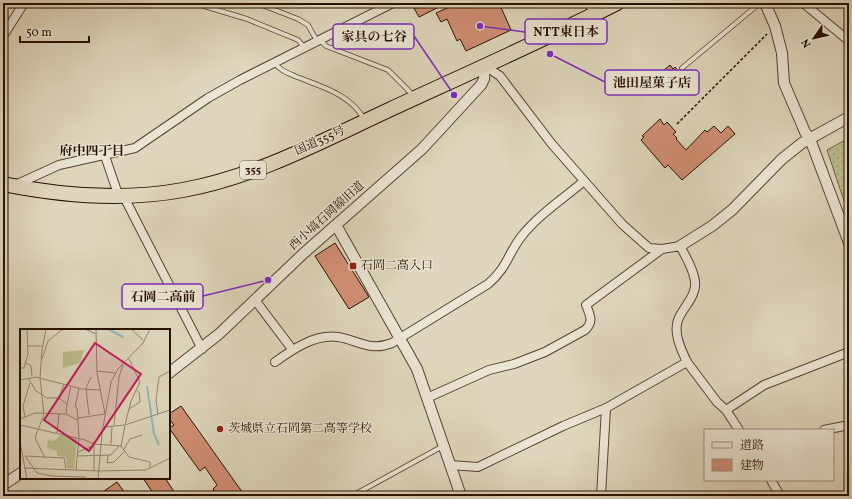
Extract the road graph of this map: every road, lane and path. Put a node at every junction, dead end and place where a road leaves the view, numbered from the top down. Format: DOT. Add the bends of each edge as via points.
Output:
graph roads {
  1 [pos="24,3"];
  2 [pos="194,3"];
  3 [pos="257,3"];
  4 [pos="393,3"];
  5 [pos="617,3"];
  6 [pos="760,3"];
  7 [pos="765,3"];
  8 [pos="804,3"];
  9 [pos="592,8"];
  10 [pos="775,26"];
  11 [pos="3,36"];
  12 [pos="848,38"];
  13 [pos="318,40"];
  14 [pos="304,48"];
  15 [pos="274,62"];
  16 [pos="486,66"];
  17 [pos="682,68"];
  18 [pos="410,92"];
  19 [pos="849,117"];
  20 [pos="365,121"];
  21 [pos="677,124"];
  22 [pos="810,139"];
  23 [pos="105,156"];
  24 [pos="584,181"];
  25 [pos="8,185"];
  26 [pos="121,197"];
  27 [pos="336,225"];
  28 [pos="849,243"];
  29 [pos="680,246"];
  30 [pos="662,249"];
  31 [pos="255,300"];
  32 [pos="400,338"];
  33 [pos="202,349"];
  34 [pos="292,349"];
  35 [pos="849,352"];
  36 [pos="276,362"];
  37 [pos="687,362"];
  38 [pos="170,372"];
  39 [pos="427,398"];
  40 [pos="606,408"];
  41 [pos="726,410"];
  42 [pos="849,425"];
  43 [pos="738,429"];
  44 [pos="829,429"];
  45 [pos="444,446"];
  46 [pos="450,465"];
  47 [pos="20,474"];
  48 [pos="772,481"];
  49 [pos="3,485"];
  50 [pos="352,496"];
  51 [pos="461,496"];
  52 [pos="601,496"];
  53 [pos="780,496"];
  1 -- 11 [label="street"];
  2 -- 14 [label="lane" via="247,19 298,40"];
  3 -- 13 [label="lane" via="308,25"];
  4 -- 13 [label="street"];
  5 -- 9 [label="highway, 国道355号 / 355"];
  6 -- 17 [label="lane"];
  7 -- 10 [label="street"];
  8 -- 12 [label="street"];
  9 -- 16 [label="highway, 国道355号 / 355"];
  10 -- 21 [label="path"];
  10 -- 22 [label="street" via="782,53 784,83"];
  13 -- 14 [label="street"];
  13 -- 18 [label="lane" via="326,46 388,70"];
  14 -- 15 [label="street"];
  15 -- 20 [label="lane" via="282,71 341,95 356,108"];
  15 -- 23 [label="street" via="208,98 135,148"];
  16 -- 20 [label="highway, 国道355号 / 355"];
  16 -- 24 [label="street" via="500,76 551,144"];
  16 -- 27 [label="street, 西小塙石岡線旧道" via="484,79 470,98 422,149"];
  19 -- 22 [label="street"];
  20 -- 26 [label="highway, 国道355号 / 355" via="274,162 216,183 183,190"];
  22 -- 28 [label="street"];
  22 -- 29 [label="street" via="782,159 732,210"];
  23 -- 25 [label="street" via="59,165"];
  23 -- 26 [label="street"];
  24 -- 30 [label="street" via="638,238 650,248"];
  24 -- 32 [label="street" via="521,237 499,275"];
  25 -- 26 [label="highway, 国道355号 / 355"];
  26 -- 33 [label="street"];
  27 -- 31 [label="street, 西小塙石岡線旧道"];
  27 -- 32 [label="street"];
  29 -- 30 [label="street"];
  29 -- 37 [label="street" via="695,282 694,292 678,321 680,345"];
  30 -- 39 [label="street" via="586,305 591,319 585,330 545,352 489,370"];
  31 -- 33 [label="street, 西小塙石岡線旧道"];
  31 -- 34 [label="street"];
  32 -- 34 [label="street" via="378,347 328,336"];
  32 -- 39 [label="street" via="417,369"];
  33 -- 38 [label="street, 西小塙石岡線旧道"];
  34 -- 36 [label="street"];
  35 -- 41 [label="street" via="764,385"];
  37 -- 40 [label="street"];
  37 -- 41 [label="street"];
  39 -- 45 [label="street"];
  40 -- 46 [label="street" via="478,467"];
  40 -- 52 [label="street"];
  41 -- 43 [label="street"];
  42 -- 44 [label="street"];
  45 -- 46 [label="street"];
  45 -- 50 [label="lane"];
  46 -- 51 [label="street"];
  47 -- 49 [label="street"];
  48 -- 53 [label="street"];
}
